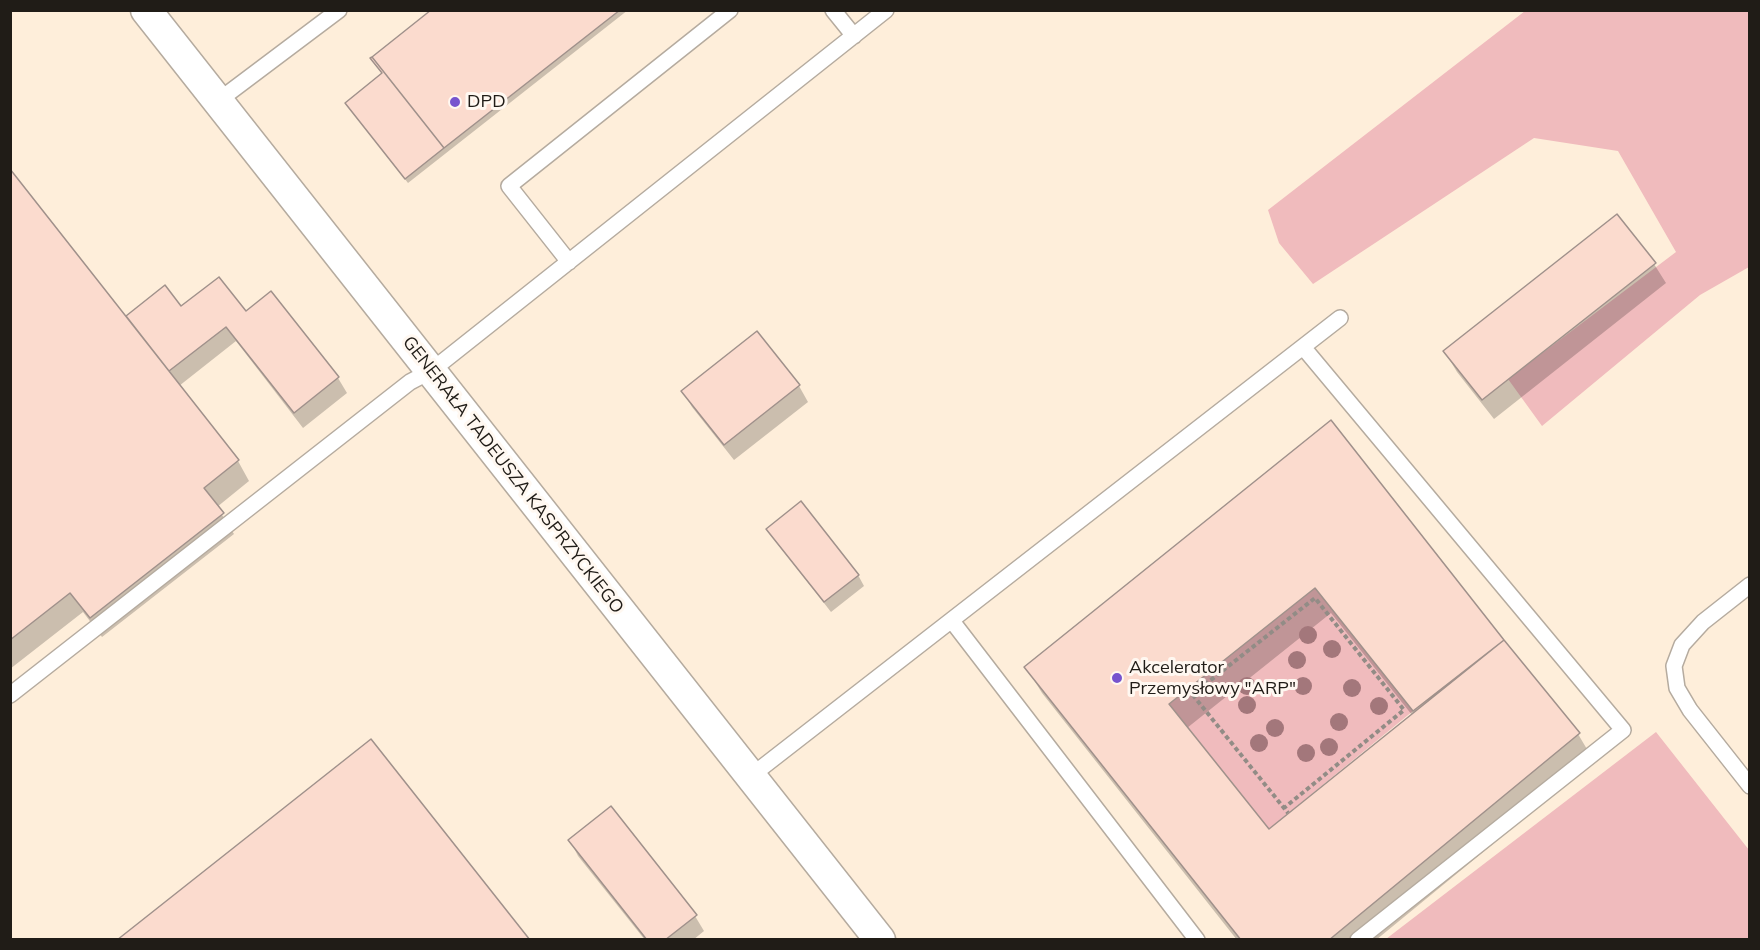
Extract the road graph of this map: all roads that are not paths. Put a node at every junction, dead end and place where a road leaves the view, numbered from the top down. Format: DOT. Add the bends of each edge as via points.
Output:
graph roads {
  1 [pos="146,10"];
  2 [pos="339,10"];
  3 [pos="730,10"];
  4 [pos="833,10"];
  5 [pos="886,10"];
  6 [pos="854,36"];
  7 [pos="218,101"];
  8 [pos="569,262"];
  9 [pos="1340,318"];
  10 [pos="1303,347"];
  11 [pos="431,371"];
  12 [pos="1749,585"];
  13 [pos="952,621"];
  14 [pos="10,695"];
  15 [pos="751,777"];
  16 [pos="1749,786"];
  17 [pos="880,939"];
  18 [pos="1197,939"];
  19 [pos="1358,939"];
  1 -- 7 [label="street, GENERAŁA TADEUSZA KASPRZYCKIEGO"];
  2 -- 7 [label="lane"];
  3 -- 8 [label="lane" via="509,186"];
  4 -- 6 [label="lane"];
  5 -- 6 [label="lane"];
  6 -- 8 [label="lane"];
  7 -- 11 [label="street, GENERAŁA TADEUSZA KASPRZYCKIEGO"];
  8 -- 11 [label="lane"];
  9 -- 10 [label="lane"];
  10 -- 13 [label="lane"];
  10 -- 19 [label="lane" via="1623,730"];
  11 -- 14 [label="lane" via="410,382"];
  11 -- 15 [label="street, GENERAŁA TADEUSZA KASPRZYCKIEGO"];
  12 -- 16 [label="lane" via="1703,622 1682,645 1674,666 1677,688 1690,710"];
  13 -- 15 [label="lane"];
  13 -- 18 [label="lane"];
  15 -- 17 [label="street, GENERAŁA TADEUSZA KASPRZYCKIEGO"];
}
